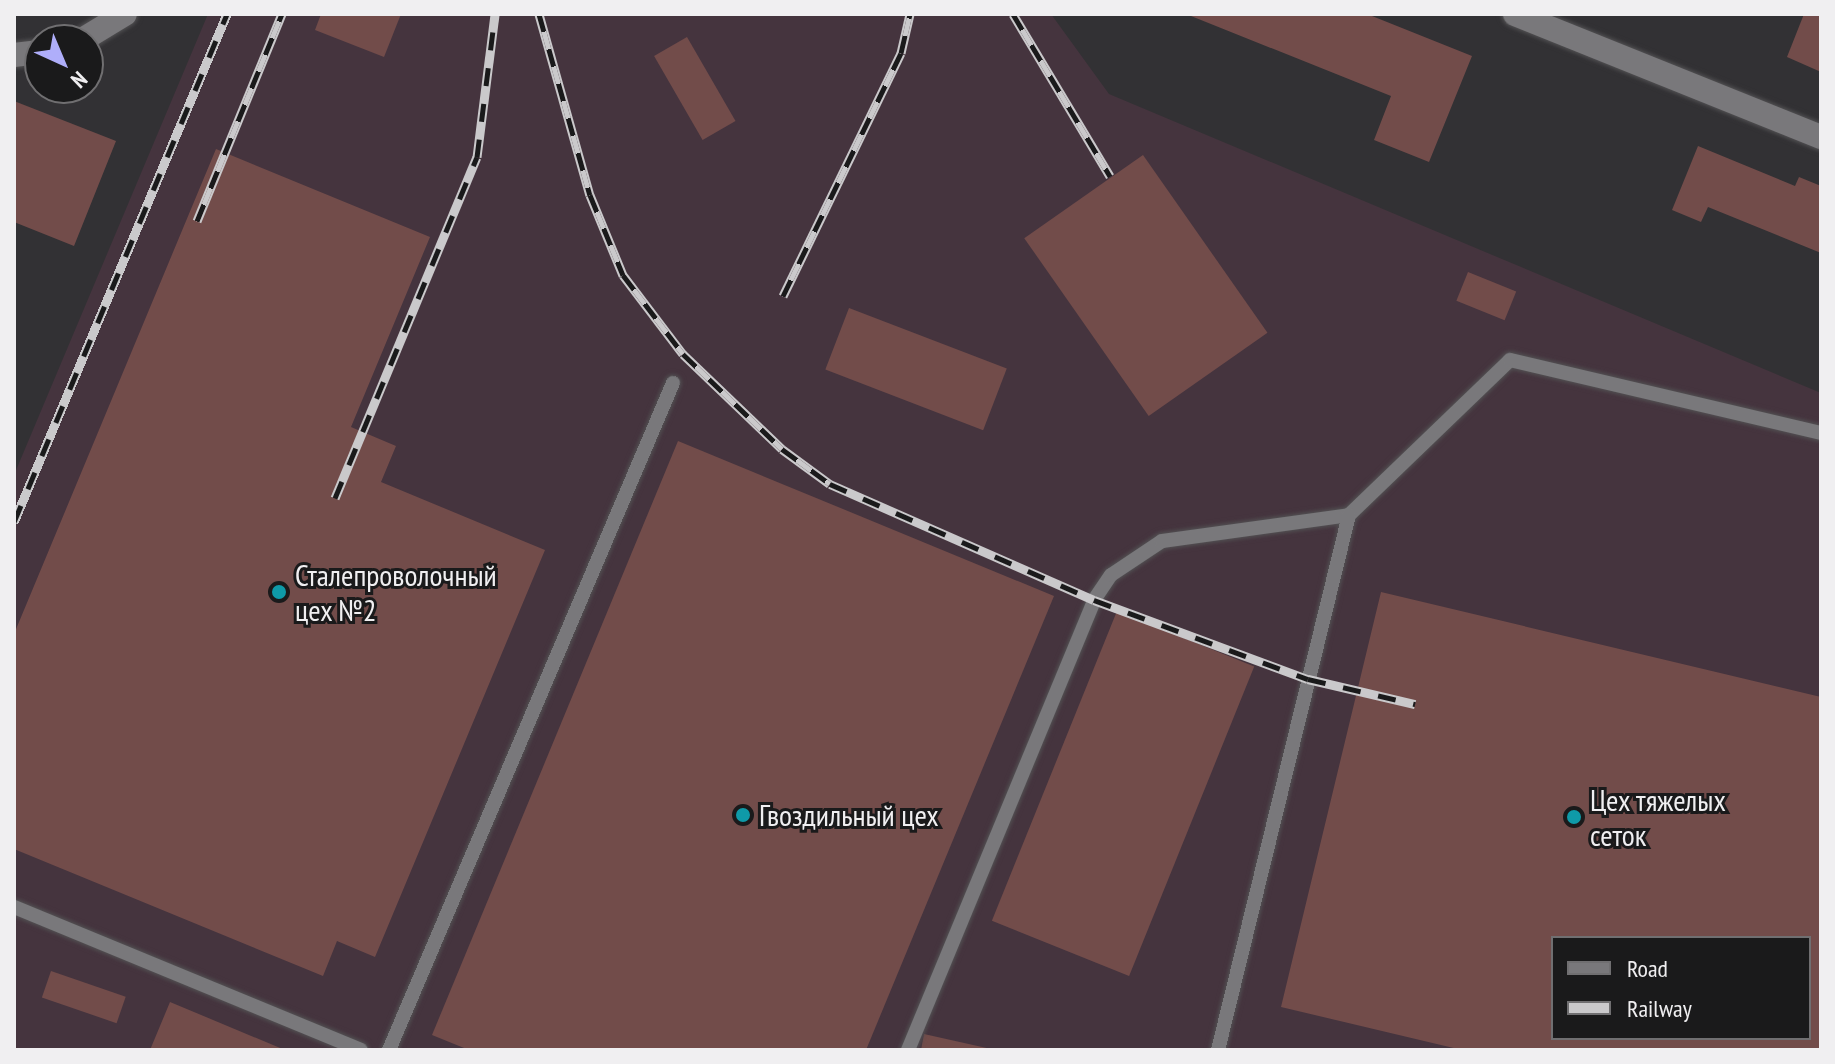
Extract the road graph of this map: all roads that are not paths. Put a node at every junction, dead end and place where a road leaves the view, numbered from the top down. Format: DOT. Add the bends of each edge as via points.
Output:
graph roads {
  1 [pos="125,14"];
  2 [pos="1515,14"];
  3 [pos="104,27"];
  4 [pos="1821,137"];
  5 [pos="673,383"];
  6 [pos="1821,433"];
  7 [pos="1349,515"];
  8 [pos="14,907"];
  9 [pos="361,1050"];
  10 [pos="389,1050"];
  11 [pos="908,1050"];
  12 [pos="1218,1050"];
  1 -- 3 [label="street"];
  2 -- 4 [label="street"];
  5 -- 10 [label="lane"];
  6 -- 7 [label="lane" via="1510,360"];
  7 -- 11 [label="lane" via="1162,541 1111,575 1094,600"];
  7 -- 12 [label="lane"];
  8 -- 9 [label="lane"];
}
